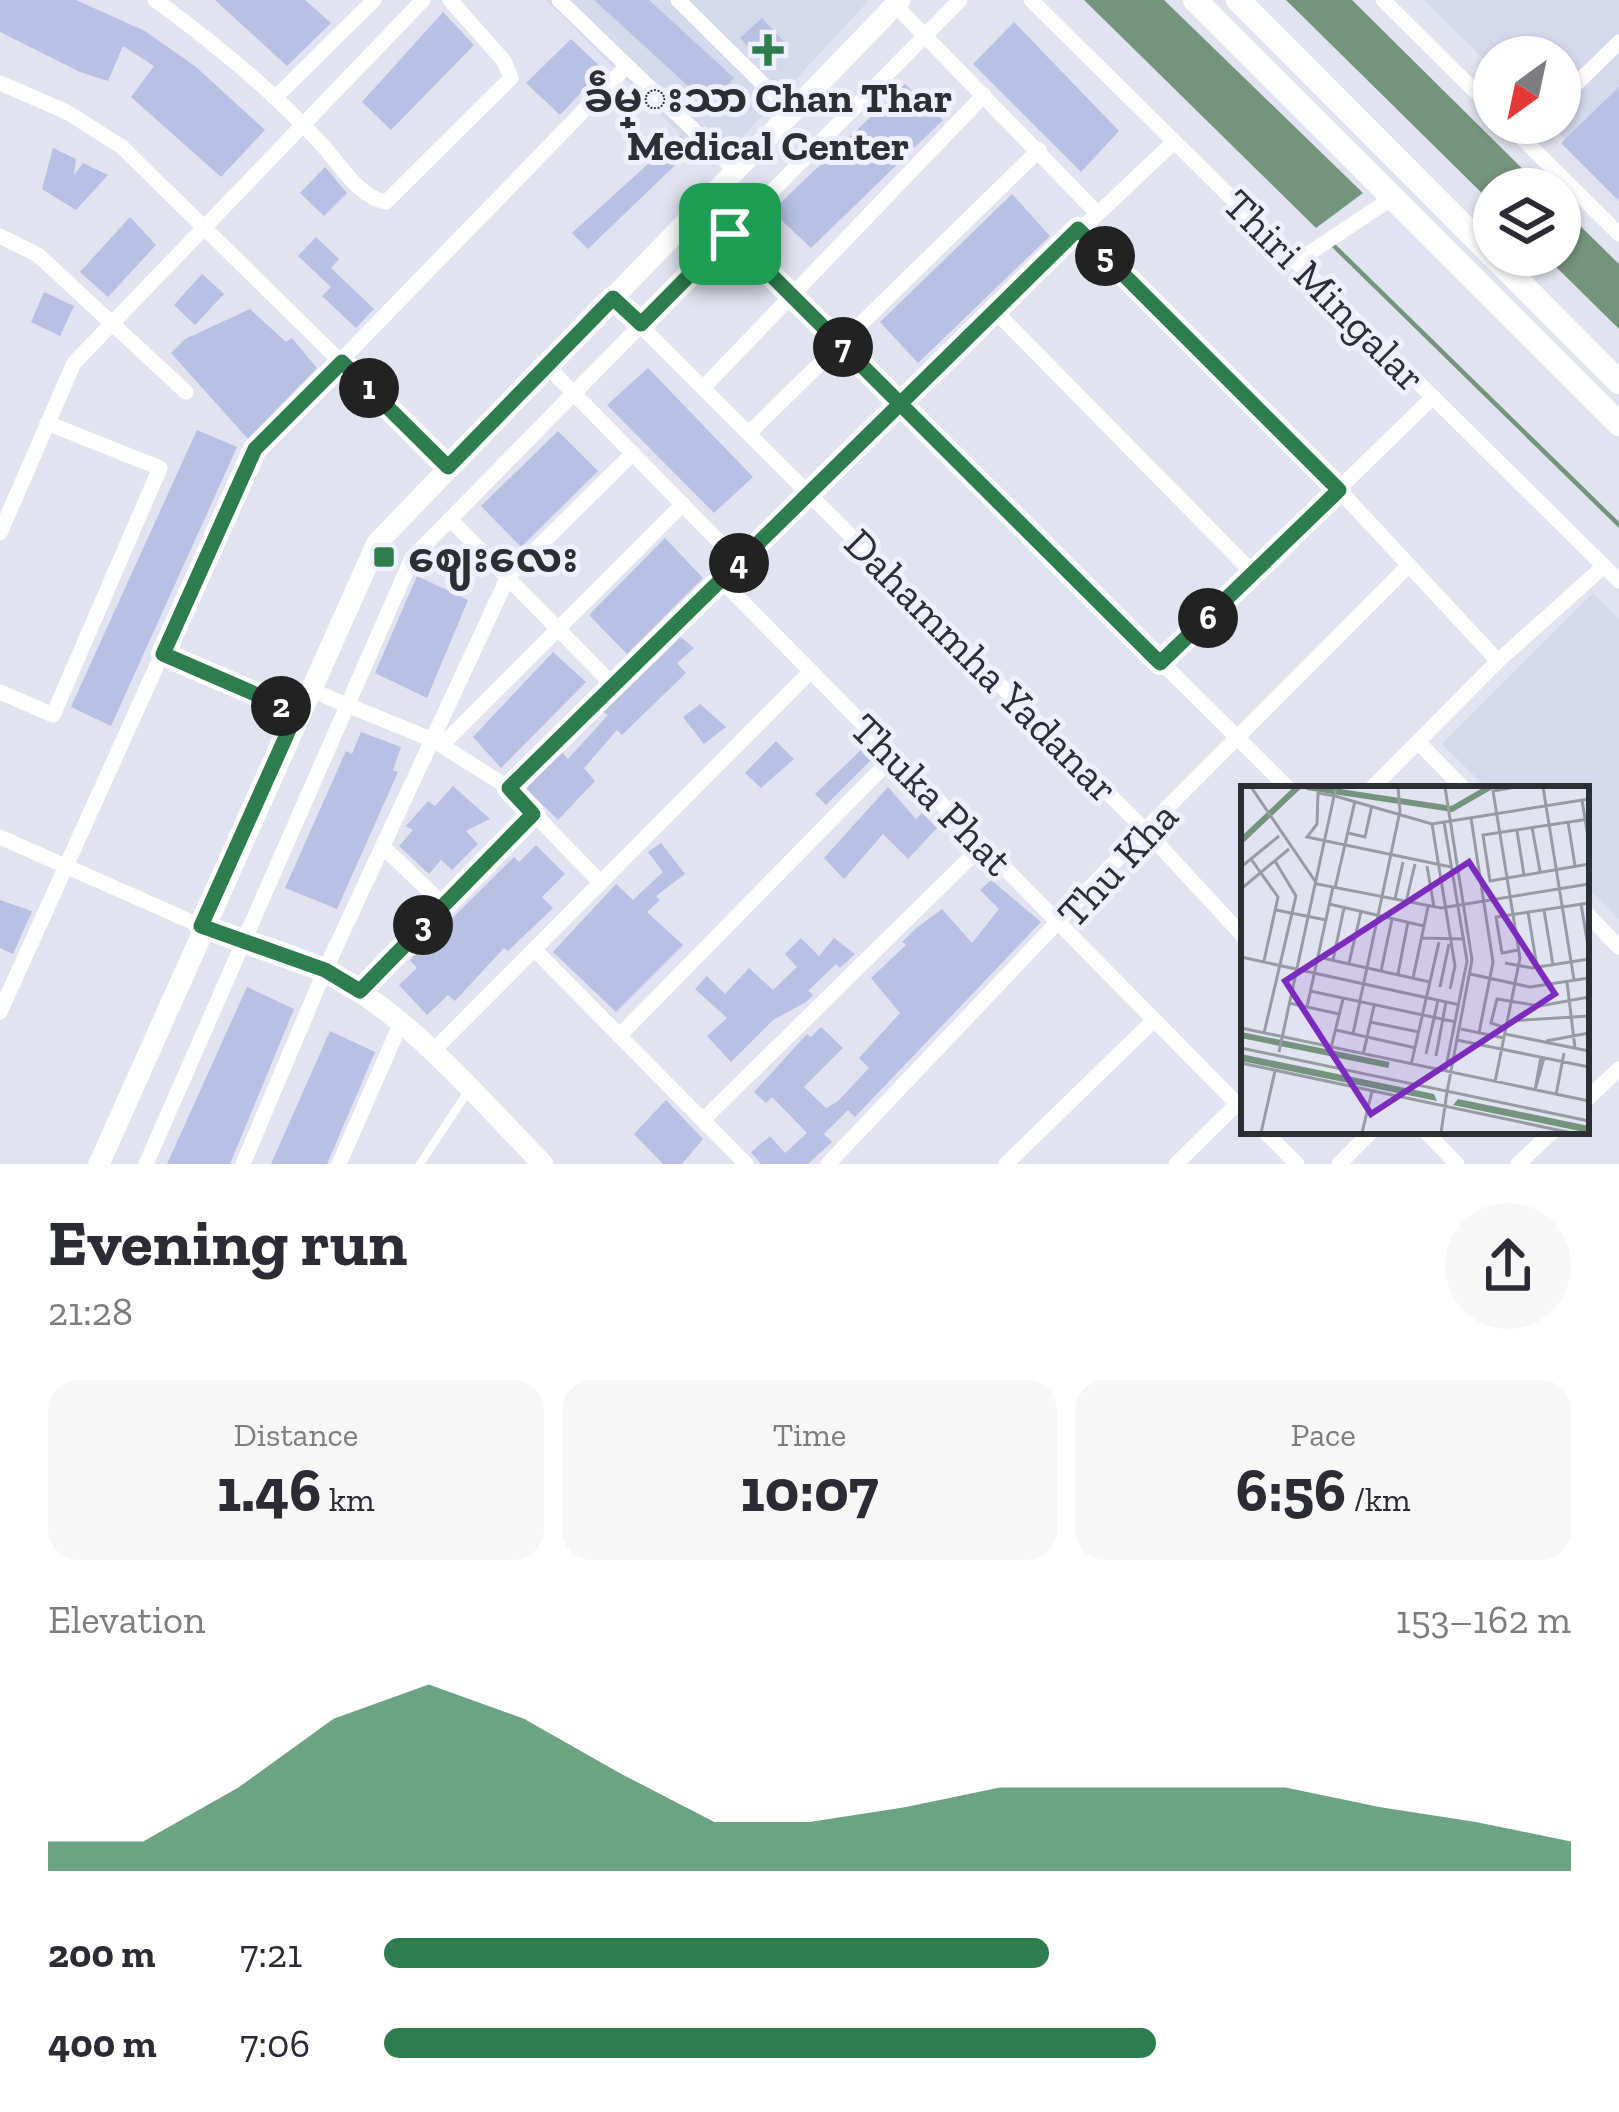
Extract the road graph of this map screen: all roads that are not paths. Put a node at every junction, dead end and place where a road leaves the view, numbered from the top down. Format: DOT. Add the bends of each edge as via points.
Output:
graph roads {
  1 [pos="154,0"];
  2 [pos="423,0"];
  3 [pos="450,0"];
  4 [pos="559,0"];
  5 [pos="678,0"];
  6 [pos="960,0"];
  7 [pos="1031,0"];
  8 [pos="1195,0"];
  9 [pos="1238,0"];
  10 [pos="1384,0"];
  11 [pos="371,1"];
  12 [pos="897,3"];
  13 [pos="397,26"];
  14 [pos="925,36"];
  15 [pos="1619,42"];
  16 [pos="627,66"];
  17 [pos="1581,79"];
  18 [pos="0,83"];
  19 [pos="1473,89"];
  20 [pos="984,95"];
  21 [pos="275,98"];
  22 [pos="794,115"];
  23 [pos="304,124"];
  24 [pos="1174,142"];
  25 [pos="1529,144"];
  26 [pos="1039,150"];
  27 [pos="736,172"];
  28 [pos="1395,196"];
  29 [pos="703,207"];
  30 [pos="1096,212"];
  31 [pos="205,228"];
  32 [pos="1078,229"];
  33 [pos="730,234"];
  34 [pos="1619,234"];
  35 [pos="1,239"];
  36 [pos="1296,262"];
  37 [pos="792,296"];
  38 [pos="613,298"];
  39 [pos="994,310"];
  40 [pos="641,324"];
  41 [pos="114,326"];
  42 [pos="840,344"];
  43 [pos="342,362"];
  44 [pos="546,365"];
  45 [pos="1619,382"];
  46 [pos="704,387"];
  47 [pos="185,392"];
  48 [pos="574,393"];
  49 [pos="1433,397"];
  50 [pos="898,402"];
  51 [pos="47,423"];
  52 [pos="1619,424"];
  53 [pos="750,432"];
  54 [pos="633,453"];
  55 [pos="448,467"];
  56 [pos="1339,490"];
  57 [pos="811,492"];
  58 [pos="683,504"];
  59 [pos="450,519"];
  60 [pos="0,533"];
  61 [pos="740,562"];
  62 [pos="1408,566"];
  63 [pos="1604,566"];
  64 [pos="1254,574"];
  65 [pos="508,577"];
  66 [pos="722,580"];
  67 [pos="1619,581"];
  68 [pos="558,629"];
  69 [pos="163,654"];
  70 [pos="1498,661"];
  71 [pos="1160,663"];
  72 [pos="811,671"];
  73 [pos="614,686"];
  74 [pos="308,689"];
  75 [pos="0,692"];
  76 [pos="346,705"];
  77 [pos="297,712"];
  78 [pos="1241,738"];
  79 [pos="437,743"];
  80 [pos="1419,743"];
  81 [pos="895,756"];
  82 [pos="1286,786"];
  83 [pos="1374,786"];
  84 [pos="1461,786"];
  85 [pos="509,788"];
  86 [pos="533,814"];
  87 [pos="1145,830"];
  88 [pos="0,837"];
  89 [pos="982,846"];
  90 [pos="383,847"];
  91 [pos="66,866"];
  92 [pos="600,882"];
  93 [pos="443,904"];
  94 [pos="1589,920"];
  95 [pos="1061,923"];
  96 [pos="201,926"];
  97 [pos="1241,934"];
  98 [pos="242,940"];
  99 [pos="1619,947"];
  100 [pos="534,949"];
  101 [pos="325,970"];
  102 [pos="360,991"];
  103 [pos="0,1012"];
  104 [pos="1154,1020"];
  105 [pos="400,1025"];
  106 [pos="620,1036"];
  107 [pos="432,1052"];
  108 [pos="1619,1069"];
  109 [pos="469,1089"];
  110 [pos="1589,1097"];
  111 [pos="1240,1107"];
  112 [pos="703,1120"];
  113 [pos="1267,1134"];
  114 [pos="1369,1134"];
  115 [pos="1428,1134"];
  116 [pos="1550,1134"];
  117 [pos="99,1164"];
  118 [pos="146,1164"];
  119 [pos="243,1164"];
  120 [pos="339,1164"];
  121 [pos="420,1164"];
  122 [pos="543,1164"];
  123 [pos="746,1164"];
  124 [pos="828,1164"];
  125 [pos="1006,1164"];
  126 [pos="1176,1164"];
  127 [pos="1297,1164"];
  128 [pos="1339,1164"];
  129 [pos="1457,1164"];
  130 [pos="1518,1164"];
  1 -- 21 [label="street"];
  2 -- 13 [label="street"];
  3 -- 23 [label="street" via="511,78 386,202 370,197"];
  4 -- 16 [label="street"];
  5 -- 22 [label="street"];
  6 -- 14 [label="street"];
  7 -- 24 [label="street, Thiri Mingalar"];
  8 -- 28 [label="main road"];
  9 -- 45 [label="main road"];
  10 -- 19 [label="street"];
  11 -- 13 [label="street"];
  11 -- 21 [label="street"];
  12 -- 14 [label="street"];
  12 -- 22 [label="main road"];
  13 -- 23 [label="street"];
  14 -- 20 [label="street"];
  14 -- 33 [label="street"];
  15 -- 17 [label="street"];
  16 -- 27 [label="street"];
  16 -- 43 [label="street"];
  18 -- 31 [label="street" via="122,147"];
  20 -- 26 [label="street"];
  20 -- 37 [label="street"];
  21 -- 23 [label="street"];
  22 -- 27 [label="main road"];
  23 -- 31 [label="street"];
  24 -- 30 [label="street"];
  24 -- 36 [label="street, Thiri Mingalar"];
  25 -- 34 [label="street"];
  26 -- 30 [label="street"];
  26 -- 42 [label="street"];
  27 -- 29 [label="main road"];
  28 -- 36 [label="street"];
  28 -- 52 [label="main road"];
  29 -- 33 [label="street"];
  29 -- 38 [label="main road"];
  30 -- 32 [label="street"];
  31 -- 41 [label="street"];
  31 -- 43 [label="street"];
  32 -- 39 [label="street"];
  32 -- 56 [label="street"];
  33 -- 37 [label="street"];
  33 -- 40 [label="street"];
  35 -- 41 [label="street" via="38,255"];
  36 -- 49 [label="street, Thiri Mingalar"];
  37 -- 42 [label="street"];
  37 -- 46 [label="street"];
  38 -- 40 [label="street, Dahammha Yadanar"];
  38 -- 44 [label="main road"];
  39 -- 50 [label="street"];
  39 -- 64 [label="street"];
  40 -- 46 [label="street, Dahammha Yadanar"];
  40 -- 48 [label="street"];
  41 -- 47 [label="street"];
  41 -- 51 [label="street" via="74,363"];
  42 -- 50 [label="street"];
  42 -- 53 [label="street"];
  43 -- 55 [label="street"];
  43 -- 69 [label="street" via="255,449"];
  44 -- 48 [label="street"];
  44 -- 55 [label="main road"];
  46 -- 53 [label="street, Dahammha Yadanar"];
  48 -- 54 [label="street"];
  48 -- 59 [label="street"];
  49 -- 56 [label="street"];
  49 -- 63 [label="street, Thiri Mingalar"];
  50 -- 57 [label="street"];
  50 -- 71 [label="street"];
  51 -- 60 [label="street"];
  51 -- 75 [label="street" via="160,469 53,715"];
  53 -- 57 [label="street, Dahammha Yadanar"];
  54 -- 58 [label="street"];
  54 -- 65 [label="street"];
  55 -- 74 [label="main road" via="377,543"];
  56 -- 62 [label="street"];
  56 -- 64 [label="street"];
  57 -- 61 [label="street"];
  57 -- 87 [label="street, Dahammha Yadanar"];
  58 -- 61 [label="street"];
  58 -- 68 [label="street"];
  59 -- 65 [label="street"];
  59 -- 76 [label="street" via="412,558"];
  61 -- 66 [label="street"];
  62 -- 70 [label="street"];
  62 -- 78 [label="street, Thu Kha"];
  63 -- 67 [label="street, Thiri Mingalar"];
  63 -- 70 [label="street"];
  64 -- 71 [label="street"];
  65 -- 68 [label="street"];
  65 -- 79 [label="street"];
  66 -- 72 [label="street, Thuka Phat"];
  66 -- 73 [label="street"];
  68 -- 73 [label="street"];
  68 -- 79 [label="street"];
  69 -- 77 [label="lane"];
  69 -- 91 [label="street"];
  70 -- 80 [label="street"];
  71 -- 78 [label="street"];
  72 -- 81 [label="street, Thuka Phat"];
  72 -- 92 [label="street"];
  73 -- 85 [label="street"];
  74 -- 76 [label="street"];
  74 -- 77 [label="main road"];
  76 -- 79 [label="street"];
  76 -- 98 [label="street"];
  77 -- 96 [label="main road"];
  78 -- 82 [label="street"];
  78 -- 87 [label="street, Thu Kha"];
  79 -- 85 [label="street"];
  79 -- 90 [label="street"];
  80 -- 83 [label="street"];
  80 -- 84 [label="street"];
  81 -- 89 [label="street, Thuka Phat"];
  81 -- 106 [label="street"];
  85 -- 86 [label="street"];
  86 -- 92 [label="street"];
  86 -- 93 [label="street"];
  87 -- 95 [label="street, Thu Kha"];
  87 -- 97 [label="street, Dahammha Yadanar"];
  88 -- 91 [label="street"];
  89 -- 95 [label="street, Thuka Phat"];
  89 -- 112 [label="street"];
  90 -- 93 [label="street"];
  90 -- 101 [label="street"];
  91 -- 96 [label="street"];
  91 -- 103 [label="street"];
  92 -- 100 [label="street"];
  93 -- 102 [label="street"];
  94 -- 99 [label="street"];
  95 -- 104 [label="street, Thuka Phat"];
  95 -- 124 [label="street, Thu Kha"];
  96 -- 98 [label="main road"];
  96 -- 117 [label="main road"];
  98 -- 101 [label="main road"];
  98 -- 118 [label="street"];
  100 -- 106 [label="street"];
  100 -- 107 [label="street"];
  101 -- 102 [label="main road"];
  101 -- 119 [label="street"];
  102 -- 105 [label="main road"];
  104 -- 111 [label="street, Thuka Phat"];
  104 -- 125 [label="street"];
  105 -- 107 [label="main road"];
  105 -- 120 [label="street"];
  106 -- 112 [label="street"];
  107 -- 109 [label="main road"];
  108 -- 110 [label="street"];
  109 -- 121 [label="lane"];
  109 -- 122 [label="main road"];
  111 -- 126 [label="street"];
  112 -- 123 [label="street"];
  113 -- 127 [label="street"];
  114 -- 128 [label="street"];
  115 -- 129 [label="street"];
  116 -- 130 [label="street"];
}
